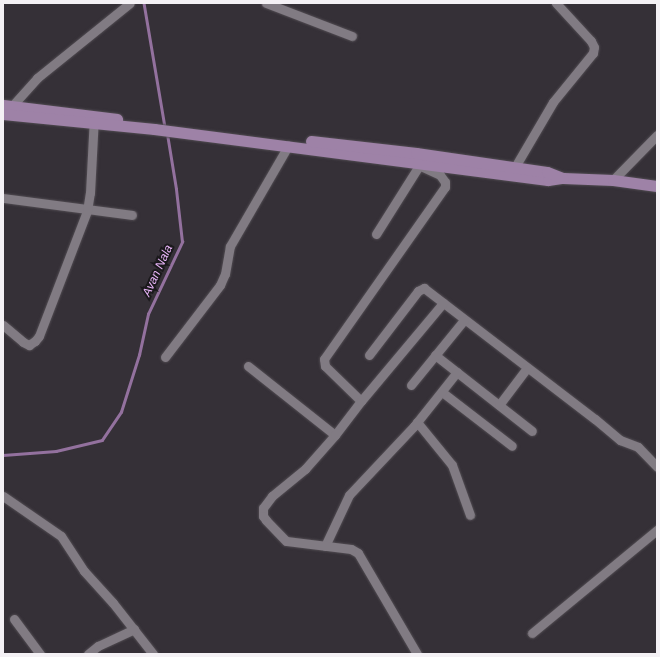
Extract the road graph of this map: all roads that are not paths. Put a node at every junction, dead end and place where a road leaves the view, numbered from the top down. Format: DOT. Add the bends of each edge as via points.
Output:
graph roads {
  1 [pos="130,3"];
  2 [pos="266,3"];
  3 [pos="556,3"];
  4 [pos="352,36"];
  5 [pos="8,106"];
  6 [pos="3,114"];
  7 [pos="94,120"];
  8 [pos="194,131"];
  9 [pos="657,135"];
  10 [pos="288,146"];
  11 [pos="422,161"];
  12 [pos="512,171"];
  13 [pos="613,180"];
  14 [pos="657,186"];
  15 [pos="3,198"];
  16 [pos="87,208"];
  17 [pos="132,215"];
  18 [pos="376,234"];
  19 [pos="443,303"];
  20 [pos="464,320"];
  21 [pos="3,325"];
  22 [pos="369,355"];
  23 [pos="435,355"];
  24 [pos="164,357"];
  25 [pos="248,366"];
  26 [pos="527,368"];
  27 [pos="457,372"];
  28 [pos="410,385"];
  29 [pos="442,392"];
  30 [pos="361,401"];
  31 [pos="499,405"];
  32 [pos="417,422"];
  33 [pos="532,431"];
  34 [pos="335,435"];
  35 [pos="512,446"];
  36 [pos="657,467"];
  37 [pos="3,496"];
  38 [pos="470,515"];
  39 [pos="657,530"];
  40 [pos="326,546"];
  41 [pos="14,619"];
  42 [pos="134,629"];
  43 [pos="532,633"];
  44 [pos="40,654"];
  45 [pos="88,654"];
  46 [pos="154,654"];
  47 [pos="417,654"];
  1 -- 5 [label="street" via="37,78"];
  2 -- 4 [label="street"];
  3 -- 12 [label="street" via="590,41 594,47 593,53 554,102"];
  5 -- 7 [label="main road"];
  6 -- 7 [label="main road"];
  7 -- 8 [label="main road"];
  7 -- 16 [label="street"];
  8 -- 10 [label="main road"];
  8 -- 11 [label="main road"];
  9 -- 13 [label="street"];
  10 -- 11 [label="main road"];
  10 -- 24 [label="street" via="230,246 225,274 220,285"];
  11 -- 12 [label="main road"];
  11 -- 18 [label="street"];
  11 -- 30 [label="street" via="440,175 445,187 324,359 325,366"];
  12 -- 13 [label="main road" via="547,172 563,178"];
  13 -- 14 [label="main road"];
  15 -- 16 [label="street"];
  16 -- 17 [label="street"];
  16 -- 21 [label="street" via="35,342 29,345 23,342"];
  19 -- 20 [label="street"];
  19 -- 22 [label="street" via="422,288"];
  19 -- 30 [label="street"];
  20 -- 23 [label="street"];
  20 -- 26 [label="street"];
  23 -- 27 [label="street"];
  23 -- 28 [label="street"];
  25 -- 34 [label="street"];
  26 -- 31 [label="street"];
  26 -- 36 [label="street" via="620,440 638,447"];
  27 -- 29 [label="street"];
  27 -- 31 [label="street"];
  29 -- 32 [label="street"];
  29 -- 35 [label="street"];
  30 -- 34 [label="street"];
  31 -- 33 [label="street"];
  32 -- 38 [label="street" via="452,465"];
  32 -- 40 [label="street" via="349,495"];
  34 -- 40 [label="street" via="305,469 272,496 263,508 263,516 286,541"];
  37 -- 42 [label="street" via="61,536 84,572"];
  39 -- 43 [label="street"];
  40 -- 47 [label="street" via="351,549 358,553"];
  41 -- 44 [label="street"];
  42 -- 45 [label="street" via="98,646"];
  42 -- 46 [label="street"];
}
